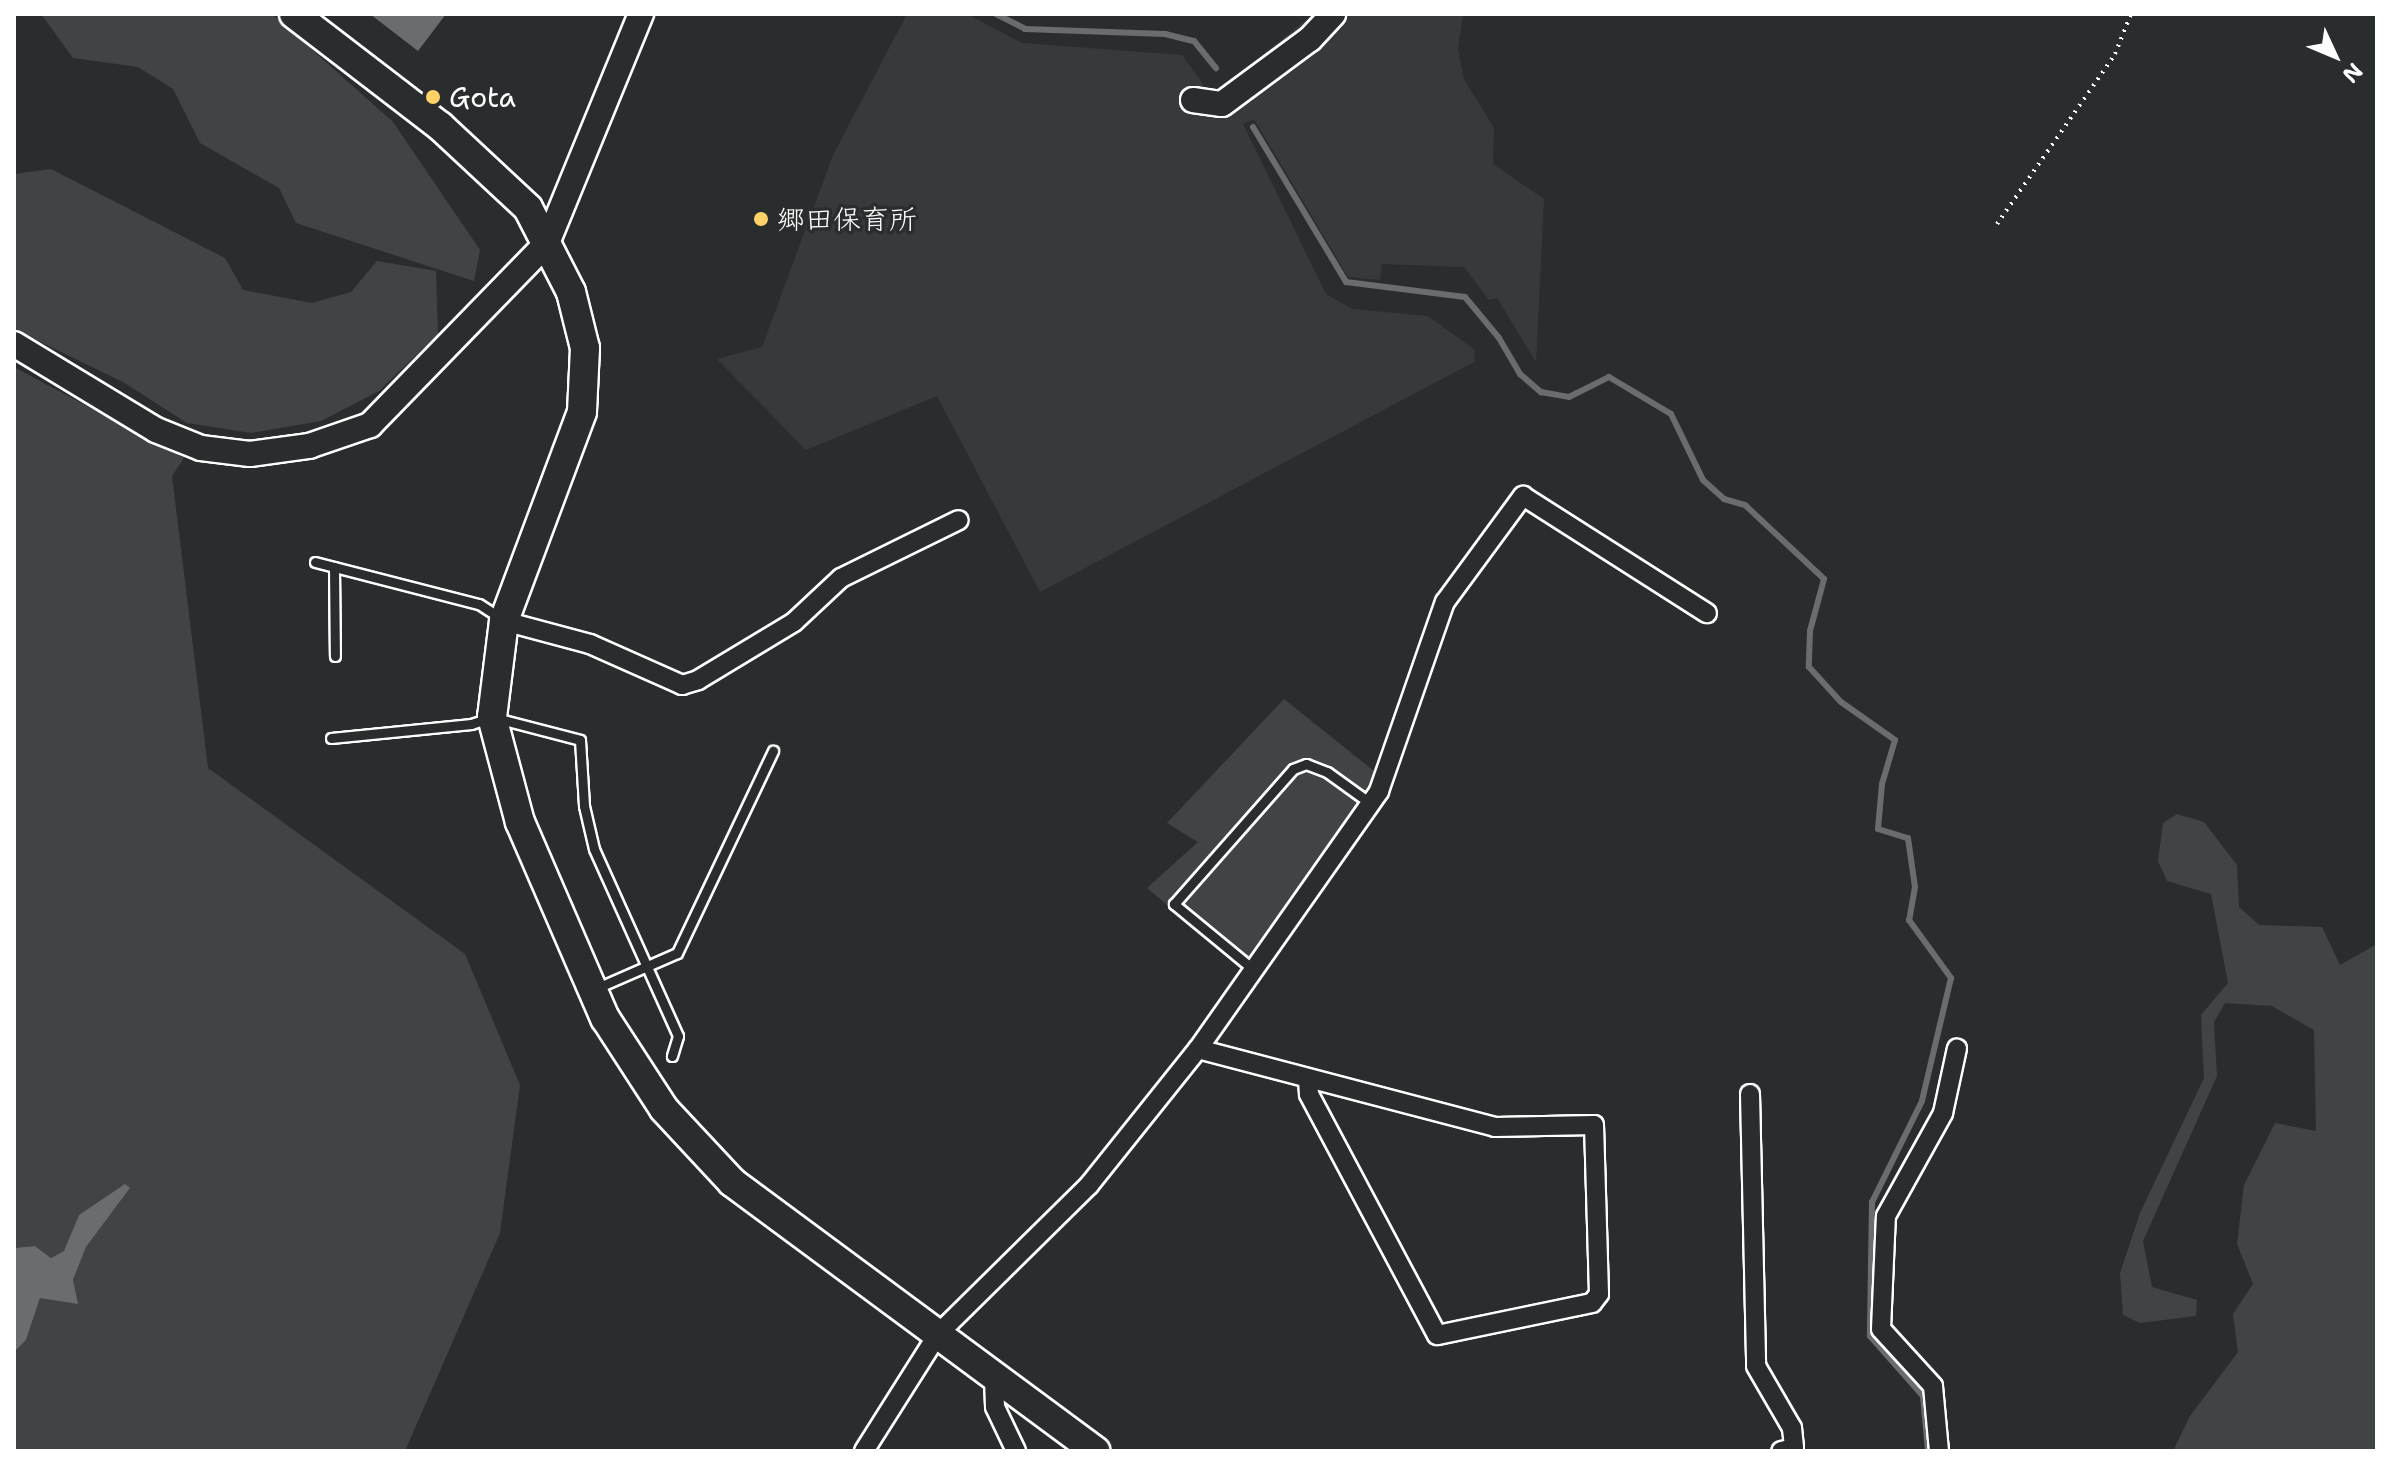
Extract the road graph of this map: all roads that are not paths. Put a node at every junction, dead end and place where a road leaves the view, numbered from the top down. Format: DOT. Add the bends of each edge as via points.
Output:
graph roads {
  1 [pos="294,14"];
  2 [pos="641,14"];
  3 [pos="1333,14"];
  4 [pos="1193,100"];
  5 [pos="547,243"];
  6 [pos="14,344"];
  7 [pos="959,520"];
  8 [pos="315,562"];
  9 [pos="334,567"];
  10 [pos="1707,613"];
  11 [pos="504,621"];
  12 [pos="335,656"];
  13 [pos="492,717"];
  14 [pos="331,738"];
  15 [pos="773,751"];
  16 [pos="1370,803"];
  17 [pos="643,968"];
  18 [pos="1254,970"];
  19 [pos="594,989"];
  20 [pos="1957,1048"];
  21 [pos="1198,1049"];
  22 [pos="672,1056"];
  23 [pos="1308,1080"];
  24 [pos="1750,1094"];
  25 [pos="938,1334"];
  26 [pos="994,1378"];
  27 [pos="1021,1450"];
  28 [pos="864,1451"];
  29 [pos="1095,1451"];
  30 [pos="1781,1451"];
  31 [pos="1939,1451"];
  1 -- 5 [label="main road" via="440,126 528,208"];
  2 -- 5 [label="street"];
  3 -- 4 [label="street" via="1310,39 1222,104"];
  5 -- 6 [label="street" via="370,425 309,446 250,454 182,442"];
  5 -- 11 [label="main road" via="571,292 585,348 582,412"];
  7 -- 11 [label="street" via="841,578 794,622 682,685 590,644"];
  8 -- 9 [label="lane"];
  9 -- 11 [label="lane" via="479,604"];
  9 -- 12 [label="lane"];
  10 -- 16 [label="street" via="1523,496 1445,602 1405,726"];
  11 -- 13 [label="main road"];
  13 -- 14 [label="lane" via="471,724"];
  13 -- 17 [label="lane" via="580,740 584,806 594,849"];
  13 -- 19 [label="main road" via="520,822"];
  15 -- 17 [label="lane" via="677,953"];
  16 -- 18 [label="street"];
  16 -- 18 [label="lane" via="1327,772 1306,764 1293,769 1174,904"];
  17 -- 19 [label="lane"];
  17 -- 22 [label="lane" via="678,1036"];
  18 -- 21 [label="street"];
  19 -- 25 [label="main road" via="605,1018 664,1109 732,1182"];
  20 -- 31 [label="street" via="1943,1113 1886,1216 1881,1329 1933,1386"];
  21 -- 23 [label="street"];
  21 -- 25 [label="street" via="1089,1185"];
  23 -- 23 [label="street" via="1495,1127 1594,1125 1599,1294 1592,1303 1437,1335 1309,1094"];
  24 -- 30 [label="street" via="1756,1366 1792,1428 1794,1448"];
  25 -- 26 [label="main road"];
  25 -- 28 [label="street"];
  26 -- 27 [label="street" via="995,1407"];
  26 -- 29 [label="main road"];
}
